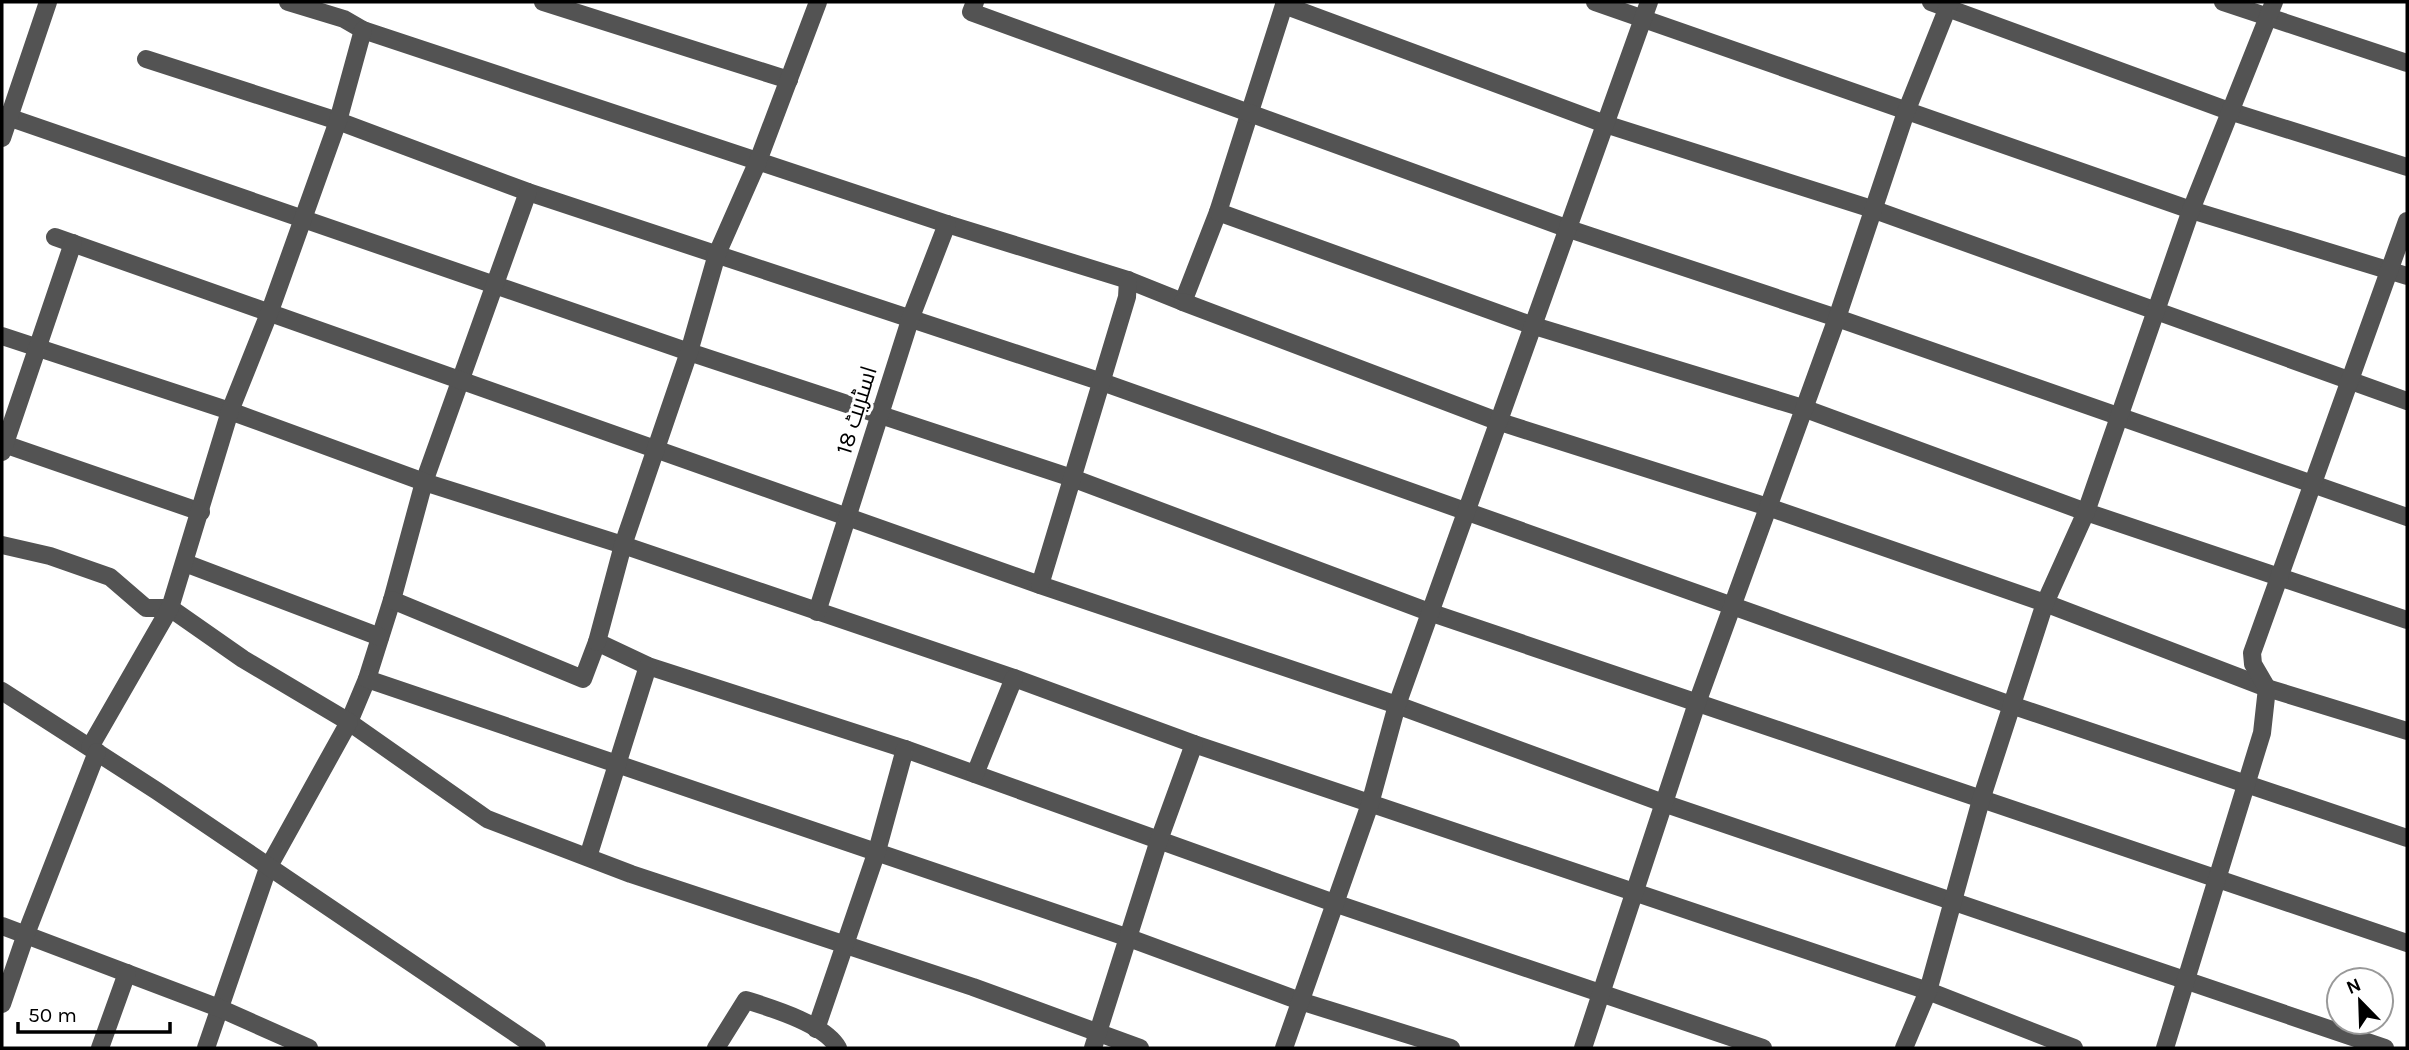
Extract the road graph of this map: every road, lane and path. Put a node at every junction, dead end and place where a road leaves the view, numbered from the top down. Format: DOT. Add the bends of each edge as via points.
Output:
graph roads {
  1 [pos="48,2"];
  2 [pos="288,2"];
  3 [pos="543,2"];
  4 [pos="818,2"];
  5 [pos="975,2"];
  6 [pos="1595,2"];
  7 [pos="1649,2"];
  8 [pos="2223,2"];
  9 [pos="1284,3"];
  10 [pos="1943,4"];
  11 [pos="346,10"];
  12 [pos="2271,10"];
  13 [pos="1643,19"];
  14 [pos="363,30"];
  15 [pos="146,60"];
  16 [pos="2407,62"];
  17 [pos="789,80"];
  18 [pos="2229,111"];
  19 [pos="1906,112"];
  20 [pos="1248,113"];
  21 [pos="5,115"];
  22 [pos="338,121"];
  23 [pos="1605,124"];
  24 [pos="2,138"];
  25 [pos="758,161"];
  26 [pos="2407,167"];
  27 [pos="528,192"];
  28 [pos="1872,209"];
  29 [pos="2191,210"];
  30 [pos="1218,212"];
  31 [pos="303,220"];
  32 [pos="2407,221"];
  33 [pos="947,224"];
  34 [pos="1566,228"];
  35 [pos="55,237"];
  36 [pos="74,243"];
  37 [pos="717,254"];
  38 [pos="2389,270"];
  39 [pos="2407,276"];
  40 [pos="1128,280"];
  41 [pos="494,285"];
  42 [pos="1182,302"];
  43 [pos="270,311"];
  44 [pos="2156,313"];
  45 [pos="911,317"];
  46 [pos="1837,318"];
  47 [pos="1531,325"];
  48 [pos="2,336"];
  49 [pos="36,347"];
  50 [pos="689,352"];
  51 [pos="462,381"];
  52 [pos="2348,381"];
  53 [pos="1102,382"];
  54 [pos="2407,401"];
  55 [pos="1803,408"];
  56 [pos="230,411"];
  57 [pos="881,414"];
  58 [pos="2118,419"];
  59 [pos="1497,421"];
  60 [pos="3,448"];
  61 [pos="655,449"];
  62 [pos="1072,478"];
  63 [pos="424,482"];
  64 [pos="2310,484"];
  65 [pos="1769,507"];
  66 [pos="201,512"];
  67 [pos="1465,512"];
  68 [pos="2086,512"];
  69 [pos="849,517"];
  70 [pos="2407,517"];
  71 [pos="2,545"];
  72 [pos="623,545"];
  73 [pos="185,564"];
  74 [pos="2277,577"];
  75 [pos="1040,585"];
  76 [pos="392,600"];
  77 [pos="2045,603"];
  78 [pos="1731,607"];
  79 [pos="170,608"];
  80 [pos="817,612"];
  81 [pos="1429,612"];
  82 [pos="2407,620"];
  83 [pos="380,637"];
  84 [pos="597,642"];
  85 [pos="648,666"];
  86 [pos="1014,678"];
  87 [pos="367,679"];
  88 [pos="2267,688"];
  89 [pos="4,699"];
  90 [pos="1697,703"];
  91 [pos="1397,705"];
  92 [pos="2011,705"];
  93 [pos="349,722"];
  94 [pos="2407,731"];
  95 [pos="1194,744"];
  96 [pos="93,749"];
  97 [pos="905,749"];
  98 [pos="619,764"];
  99 [pos="975,774"];
  100 [pos="2248,784"];
  101 [pos="1981,800"];
  102 [pos="1370,804"];
  103 [pos="1666,804"];
  104 [pos="2407,838"];
  105 [pos="1159,840"];
  106 [pos="877,851"];
  107 [pos="588,857"];
  108 [pos="268,868"];
  109 [pos="2215,878"];
  110 [pos="1636,895"];
  111 [pos="1954,901"];
  112 [pos="1337,904"];
  113 [pos="2,926"];
  114 [pos="26,934"];
  115 [pos="1129,938"];
  116 [pos="2407,943"];
  117 [pos="843,944"];
  118 [pos="127,973"];
  119 [pos="2184,981"];
  120 [pos="1928,991"];
  121 [pos="1603,993"];
  122 [pos="1300,1001"];
  123 [pos="2,1004"];
  124 [pos="219,1008"];
  125 [pos="816,1029"];
  126 [pos="1095,1041"];
  127 [pos="100,1048"];
  128 [pos="206,1048"];
  129 [pos="309,1048"];
  130 [pos="537,1048"];
  131 [pos="716,1048"];
  132 [pos="838,1048"];
  133 [pos="1140,1048"];
  134 [pos="1284,1048"];
  135 [pos="1451,1048"];
  136 [pos="1583,1048"];
  137 [pos="1763,1048"];
  138 [pos="1905,1048"];
  139 [pos="2074,1048"];
  140 [pos="2165,1048"];
  141 [pos="2385,1048"];
  1 -- 21 [label="street"];
  2 -- 11 [label="street"];
  3 -- 17 [label="street"];
  4 -- 17 [label="street"];
  5 -- 20 [label="street" via="971,12"];
  6 -- 13 [label="street"];
  7 -- 13 [label="street"];
  8 -- 12 [label="street"];
  9 -- 20 [label="street"];
  9 -- 23 [label="street"];
  10 -- 18 [label="street"];
  10 -- 19 [label="street"];
  11 -- 14 [label="street"];
  12 -- 16 [label="street"];
  12 -- 18 [label="street"];
  13 -- 19 [label="street"];
  13 -- 23 [label="street"];
  14 -- 22 [label="street"];
  14 -- 25 [label="street"];
  15 -- 22 [label="street"];
  17 -- 25 [label="street"];
  18 -- 26 [label="street"];
  18 -- 29 [label="street"];
  19 -- 28 [label="street"];
  19 -- 29 [label="street"];
  20 -- 30 [label="street"];
  20 -- 34 [label="street"];
  21 -- 24 [label="street"];
  21 -- 31 [label="street"];
  22 -- 27 [label="street"];
  22 -- 31 [label="street"];
  23 -- 28 [label="street"];
  23 -- 34 [label="street"];
  25 -- 33 [label="street"];
  25 -- 37 [label="street"];
  27 -- 37 [label="street"];
  27 -- 41 [label="street"];
  28 -- 44 [label="street"];
  28 -- 46 [label="street"];
  29 -- 38 [label="street"];
  29 -- 44 [label="street"];
  30 -- 42 [label="street"];
  30 -- 47 [label="street"];
  31 -- 41 [label="street"];
  31 -- 43 [label="street"];
  32 -- 38 [label="street"];
  33 -- 40 [label="street"];
  33 -- 45 [label="street, اسٹریٹ 18"];
  34 -- 46 [label="street"];
  34 -- 47 [label="street"];
  35 -- 36 [label="street"];
  36 -- 43 [label="street"];
  36 -- 49 [label="street"];
  37 -- 45 [label="street"];
  37 -- 50 [label="street"];
  38 -- 39 [label="street"];
  38 -- 52 [label="street"];
  40 -- 42 [label="street"];
  40 -- 53 [label="street" via="1128,297"];
  41 -- 50 [label="street"];
  41 -- 51 [label="street"];
  42 -- 59 [label="street"];
  43 -- 51 [label="street"];
  43 -- 56 [label="street"];
  44 -- 52 [label="street"];
  44 -- 58 [label="street"];
  45 -- 53 [label="street"];
  45 -- 57 [label="street, اسٹریٹ 18"];
  46 -- 55 [label="street"];
  46 -- 58 [label="street"];
  47 -- 55 [label="street"];
  47 -- 59 [label="street"];
  48 -- 49 [label="street"];
  49 -- 56 [label="street"];
  49 -- 60 [label="street"];
  50 -- 57 [label="street"];
  50 -- 61 [label="street"];
  51 -- 61 [label="street"];
  51 -- 63 [label="street"];
  52 -- 54 [label="street"];
  52 -- 64 [label="street"];
  53 -- 62 [label="street"];
  53 -- 67 [label="street"];
  55 -- 65 [label="street"];
  55 -- 68 [label="street"];
  56 -- 63 [label="street"];
  56 -- 66 [label="street"];
  57 -- 62 [label="street"];
  57 -- 69 [label="street, اسٹریٹ 18"];
  58 -- 64 [label="street"];
  58 -- 68 [label="street"];
  59 -- 65 [label="street"];
  59 -- 67 [label="street"];
  60 -- 66 [label="street"];
  61 -- 69 [label="street"];
  61 -- 72 [label="street"];
  62 -- 75 [label="street"];
  62 -- 81 [label="street"];
  63 -- 72 [label="street"];
  63 -- 76 [label="street"];
  64 -- 70 [label="street"];
  64 -- 74 [label="street"];
  65 -- 77 [label="street"];
  65 -- 78 [label="street"];
  66 -- 73 [label="street"];
  67 -- 78 [label="street"];
  67 -- 81 [label="street"];
  68 -- 74 [label="street"];
  68 -- 77 [label="street"];
  69 -- 75 [label="street"];
  69 -- 80 [label="street, اسٹریٹ 18"];
  71 -- 79 [label="street" via="110,577 146,608"];
  72 -- 80 [label="street"];
  72 -- 84 [label="street"];
  73 -- 79 [label="street"];
  73 -- 83 [label="street"];
  74 -- 82 [label="street"];
  74 -- 88 [label="street" via="2252,653 2258,676"];
  75 -- 91 [label="street"];
  76 -- 83 [label="street"];
  76 -- 84 [label="street" via="583,679"];
  77 -- 88 [label="street"];
  77 -- 92 [label="street"];
  78 -- 90 [label="street"];
  78 -- 92 [label="street"];
  79 -- 93 [label="street" via="243,659"];
  79 -- 96 [label="street"];
  80 -- 86 [label="street"];
  81 -- 90 [label="street"];
  81 -- 91 [label="street"];
  83 -- 87 [label="street"];
  84 -- 85 [label="street"];
  85 -- 97 [label="street"];
  85 -- 98 [label="street"];
  86 -- 95 [label="street"];
  86 -- 99 [label="street"];
  87 -- 93 [label="street"];
  87 -- 98 [label="street"];
  88 -- 94 [label="street"];
  88 -- 100 [label="street" via="2267,709"];
  89 -- 96 [label="street"];
  90 -- 101 [label="street"];
  90 -- 103 [label="street"];
  91 -- 102 [label="street"];
  91 -- 103 [label="street"];
  92 -- 100 [label="street"];
  92 -- 101 [label="street"];
  93 -- 107 [label="street" via="488,819"];
  93 -- 108 [label="street"];
  95 -- 102 [label="street"];
  95 -- 105 [label="street"];
  96 -- 108 [label="street"];
  96 -- 114 [label="street"];
  97 -- 99 [label="street"];
  97 -- 106 [label="street"];
  98 -- 106 [label="street"];
  98 -- 107 [label="street"];
  99 -- 105 [label="street"];
  100 -- 104 [label="street"];
  100 -- 109 [label="street"];
  101 -- 109 [label="street"];
  101 -- 111 [label="street"];
  102 -- 110 [label="street"];
  102 -- 112 [label="street"];
  103 -- 110 [label="street"];
  103 -- 111 [label="street"];
  105 -- 112 [label="street"];
  105 -- 115 [label="street"];
  106 -- 115 [label="street"];
  106 -- 117 [label="street"];
  107 -- 117 [label="street"];
  108 -- 124 [label="street"];
  108 -- 130 [label="street"];
  109 -- 116 [label="street"];
  109 -- 119 [label="street"];
  110 -- 120 [label="street"];
  110 -- 121 [label="street"];
  111 -- 119 [label="street"];
  111 -- 120 [label="street"];
  112 -- 121 [label="street"];
  112 -- 122 [label="street"];
  113 -- 114 [label="street"];
  114 -- 118 [label="street"];
  114 -- 123 [label="street"];
  115 -- 122 [label="street"];
  115 -- 126 [label="street"];
  117 -- 125 [label="street"];
  117 -- 126 [label="street"];
  118 -- 124 [label="street"];
  118 -- 127 [label="street"];
  119 -- 140 [label="street"];
  119 -- 141 [label="street"];
  120 -- 138 [label="street"];
  120 -- 139 [label="street"];
  121 -- 136 [label="street"];
  121 -- 137 [label="street"];
  122 -- 134 [label="street"];
  122 -- 135 [label="street"];
  124 -- 128 [label="street"];
  124 -- 129 [label="street"];
  125 -- 131 [label="street" via="746,1000"];
  125 -- 132 [label="street"];
  126 -- 133 [label="street"];
}
